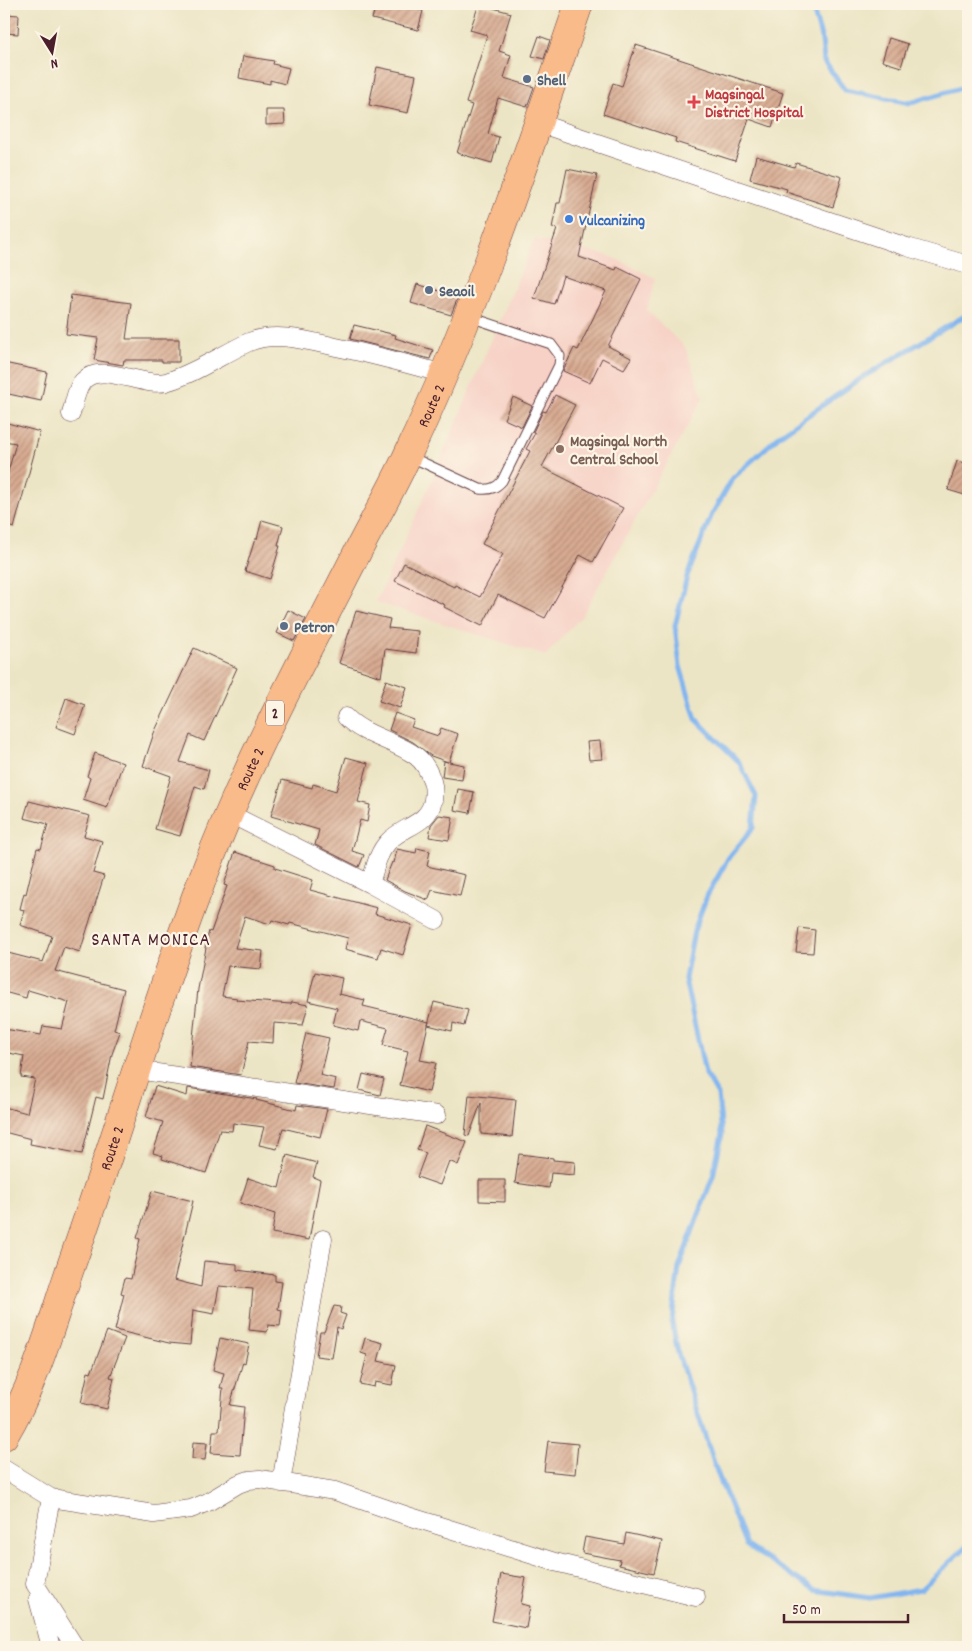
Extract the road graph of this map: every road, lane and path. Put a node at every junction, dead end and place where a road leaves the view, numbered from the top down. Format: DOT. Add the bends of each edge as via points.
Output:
graph roads {
  1 [pos="579,4"];
  2 [pos="538,123"];
  3 [pos="968,265"];
  4 [pos="468,316"];
  5 [pos="444,374"];
  6 [pos="71,414"];
  7 [pos="407,456"];
  8 [pos="346,717"];
  9 [pos="228,814"];
  10 [pos="370,884"];
  11 [pos="436,920"];
  12 [pos="137,1070"];
  13 [pos="437,1115"];
  14 [pos="323,1239"];
  15 [pos="7,1425"];
  16 [pos="4,1470"];
  17 [pos="281,1483"];
  18 [pos="51,1498"];
  19 [pos="35,1584"];
  20 [pos="696,1597"];
  21 [pos="51,1647"];
  22 [pos="75,1647"];
  1 -- 2 [label="highway, Route 2 / 2"];
  2 -- 3 [label="street"];
  2 -- 4 [label="highway, Route 2 / 2"];
  4 -- 5 [label="highway, Route 2 / 2"];
  4 -- 7 [label="lane" via="551,344 560,356 560,365 498,486 480,489"];
  5 -- 6 [label="street" via="377,355 294,338 272,337 249,342 206,366 164,382 106,374 90,376 82,382"];
  5 -- 7 [label="highway, Route 2 / 2"];
  7 -- 9 [label="highway, Route 2 / 2" via="270,723"];
  8 -- 10 [label="street" via="415,756 424,764 434,786 432,808 427,816 390,840 378,857"];
  9 -- 10 [label="street"];
  9 -- 12 [label="highway, Route 2 / 2" via="201,881"];
  10 -- 11 [label="street"];
  12 -- 13 [label="street"];
  12 -- 15 [label="highway, Route 2 / 2" via="44,1346"];
  14 -- 17 [label="street"];
  16 -- 18 [label="street"];
  17 -- 18 [label="street" via="249,1480 191,1509 154,1514"];
  17 -- 20 [label="street" via="335,1491 555,1562"];
  18 -- 19 [label="street"];
  19 -- 21 [label="street"];
  19 -- 22 [label="street"];
}
